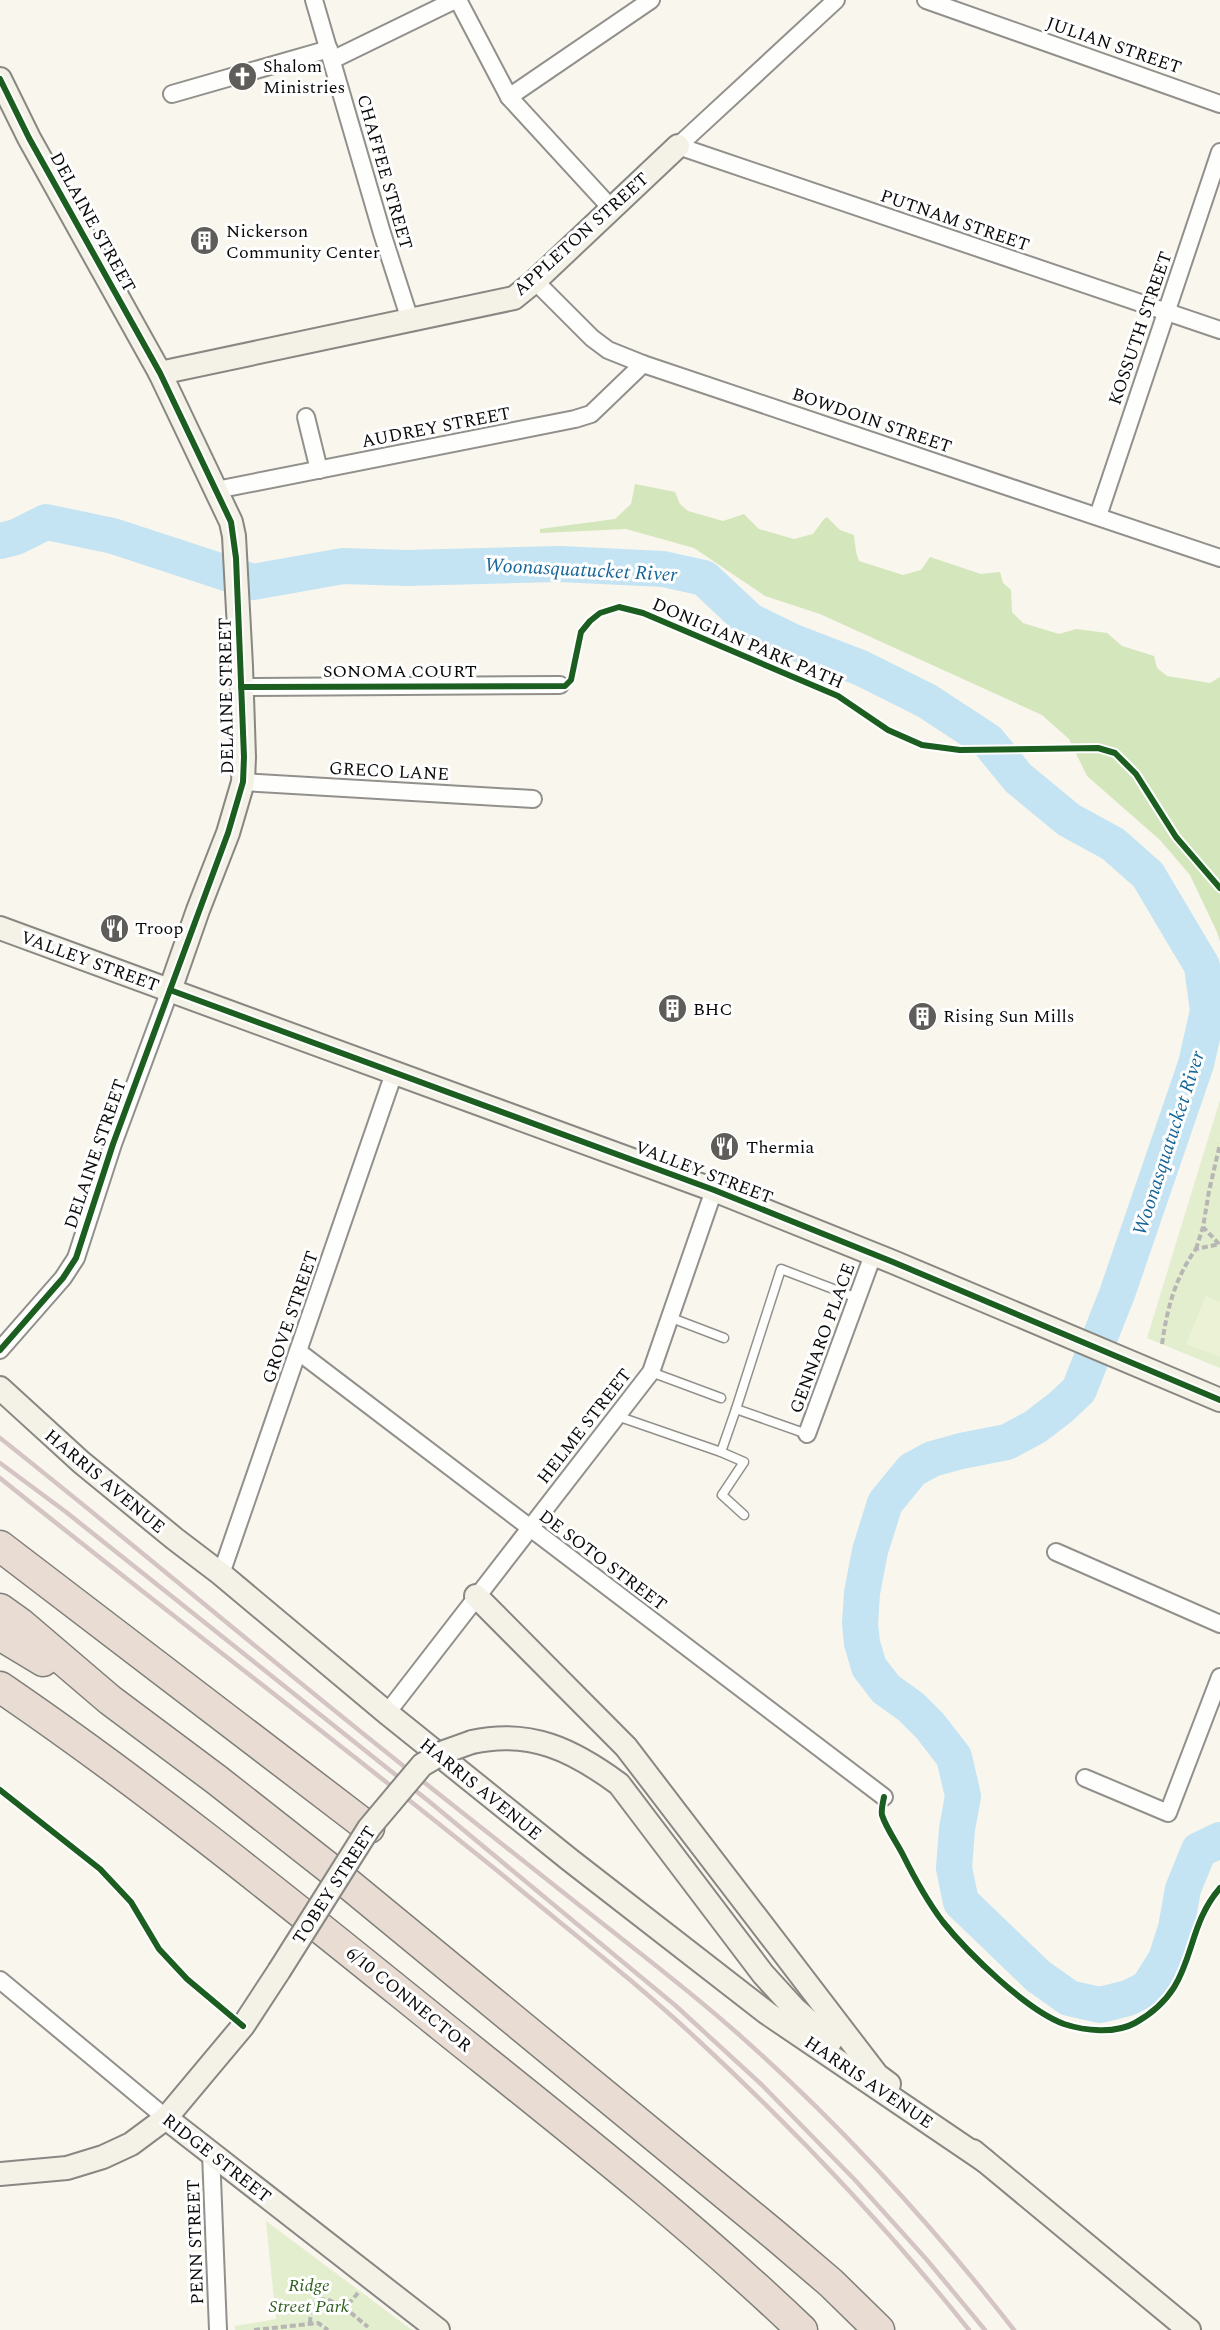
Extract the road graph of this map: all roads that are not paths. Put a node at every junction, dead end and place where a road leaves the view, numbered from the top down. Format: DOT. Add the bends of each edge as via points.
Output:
graph roads {
  1 [pos="314,0"];
  2 [pos="456,0"];
  3 [pos="651,0"];
  4 [pos="836,0"];
  5 [pos="927,0"];
  6 [pos="331,54"];
  7 [pos="0,80"];
  8 [pos="172,94"];
  9 [pos="509,98"];
  10 [pos="1220,104"];
  11 [pos="678,146"];
  12 [pos="1220,152"];
  13 [pos="611,208"];
  14 [pos="535,281"];
  15 [pos="1165,312"];
  16 [pos="410,320"];
  17 [pos="1220,330"];
  18 [pos="643,364"];
  19 [pos="160,373"];
  20 [pos="306,417"];
  21 [pos="319,470"];
  22 [pos="216,490"];
  23 [pos="1098,516"];
  24 [pos="1220,558"];
  25 [pos="560,685"];
  26 [pos="241,687"];
  27 [pos="243,782"];
  28 [pos="533,799"];
  29 [pos="0,928"];
  30 [pos="170,990"];
  31 [pos="394,1073"];
  32 [pos="714,1190"];
  33 [pos="873,1255"];
  34 [pos="857,1298"];
  35 [pos="669,1317"];
  36 [pos="724,1338"];
  37 [pos="0,1350"];
  38 [pos="299,1352"];
  39 [pos="651,1372"];
  40 [pos="0,1388"];
  41 [pos="721,1398"];
  42 [pos="1220,1400"];
  43 [pos="736,1409"];
  44 [pos="617,1416"];
  45 [pos="807,1434"];
  46 [pos="721,1452"];
  47 [pos="744,1515"];
  48 [pos="529,1529"];
  49 [pos="0,1546"];
  50 [pos="1056,1552"];
  51 [pos="0,1556"];
  52 [pos="221,1574"];
  53 [pos="54,1586"];
  54 [pos="476,1596"];
  55 [pos="0,1609"];
  56 [pos="1220,1624"];
  57 [pos="0,1635"];
  58 [pos="1220,1677"];
  59 [pos="0,1687"];
  60 [pos="110,1700"];
  61 [pos="387,1713"];
  62 [pos="1085,1778"];
  63 [pos="884,1797"];
  64 [pos="369,1828"];
  65 [pos="0,1980"];
  66 [pos="877,2075"];
  67 [pos="166,2118"];
  68 [pos="211,2153"];
  69 [pos="985,2161"];
  70 [pos="0,2174"];
  71 [pos="430,2327"];
  72 [pos="218,2330"];
  73 [pos="802,2330"];
  74 [pos="879,2330"];
  75 [pos="1189,2330"];
  1 -- 6 [label="street, CHAFFEE STREET"];
  2 -- 6 [label="street"];
  2 -- 9 [label="street"];
  3 -- 9 [label="street"];
  4 -- 11 [label="street, APPLETON STREET"];
  5 -- 10 [label="street, JULIAN STREET"];
  6 -- 8 [label="street"];
  6 -- 16 [label="street, CHAFFEE STREET"];
  7 -- 19 [label="main road, DELAINE STREET"];
  9 -- 13 [label="street"];
  11 -- 13 [label="main road, APPLETON STREET"];
  11 -- 15 [label="street, PUTNAM STREET"];
  12 -- 15 [label="street, KOSSUTH STREET"];
  13 -- 14 [label="main road, APPLETON STREET"];
  14 -- 16 [label="main road, APPLETON STREET" via="514,298"];
  14 -- 18 [label="street, BOWDOIN STREET" via="591,338 608,350"];
  15 -- 17 [label="street, PUTNAM STREET"];
  15 -- 23 [label="street, KOSSUTH STREET"];
  16 -- 19 [label="main road, APPLETON STREET"];
  18 -- 21 [label="street, AUDREY STREET" via="591,414"];
  18 -- 23 [label="street, BOWDOIN STREET"];
  19 -- 22 [label="main road, DELAINE STREET"];
  20 -- 21 [label="street"];
  21 -- 22 [label="street, AUDREY STREET"];
  22 -- 26 [label="main road, DELAINE STREET" via="234,536"];
  23 -- 24 [label="street, BOWDOIN STREET"];
  25 -- 26 [label="street, SONOMA COURT"];
  26 -- 27 [label="main road, DELAINE STREET"];
  27 -- 28 [label="street, GRECO LANE"];
  27 -- 30 [label="main road, DELAINE STREET"];
  29 -- 30 [label="main road, VALLEY STREET"];
  30 -- 31 [label="main road, VALLEY STREET"];
  30 -- 37 [label="street, DELAINE STREET" via="76,1258"];
  31 -- 32 [label="main road, VALLEY STREET"];
  31 -- 38 [label="street, GROVE STREET"];
  32 -- 33 [label="main road, VALLEY STREET"];
  32 -- 35 [label="street, HELME STREET"];
  33 -- 34 [label="street, GENNARO PLACE"];
  33 -- 42 [label="main road, VALLEY STREET"];
  34 -- 43 [label="lane" via="781,1269"];
  34 -- 45 [label="street, GENNARO PLACE"];
  35 -- 36 [label="lane"];
  35 -- 39 [label="street, HELME STREET"];
  38 -- 48 [label="street, DE SOTO STREET"];
  38 -- 52 [label="street, GROVE STREET"];
  39 -- 41 [label="lane"];
  39 -- 44 [label="street, HELME STREET"];
  40 -- 52 [label="main road, HARRIS AVENUE" via="81,1462"];
  43 -- 45 [label="lane"];
  43 -- 46 [label="lane"];
  44 -- 46 [label="lane"];
  44 -- 48 [label="street, HELME STREET"];
  46 -- 47 [label="lane" via="744,1462 722,1495"];
  48 -- 54 [label="street, HELME STREET"];
  48 -- 63 [label="street, DE SOTO STREET"];
  49 -- 53 [label="highway"];
  50 -- 56 [label="street"];
  51 -- 53 [label="highway"];
  52 -- 61 [label="main road, HARRIS AVENUE"];
  53 -- 64 [label="highway"];
  54 -- 61 [label="street, HELME STREET"];
  54 -- 66 [label="main road, HARRIS AVENUE" via="626,1747"];
  55 -- 60 [label="highway"];
  57 -- 60 [label="highway"];
  58 -- 62 [label="street" via="1168,1813"];
  59 -- 73 [label="highway, 6/10 CONNECTOR" via="165,1805 276,1892 624,2173"];
  60 -- 74 [label="highway" via="334,1872 776,2236"];
  61 -- 69 [label="main road, HARRIS AVENUE" via="767,2013"];
  64 -- 66 [label="main road, TOBEY STREET, bridge" via="422,1765 444,1752 504,1737 536,1740 569,1752 619,1784 763,1974 820,2033"];
  64 -- 67 [label="main road, TOBEY STREET, bridge" via="243,2026"];
  65 -- 67 [label="street, RIDGE STREET"];
  66 -- 69 [label="main road, HARRIS AVENUE"];
  67 -- 68 [label="main road, RIDGE STREET"];
  67 -- 70 [label="main road, TOBEY STREET" via="131,2144 103,2157 67,2168"];
  68 -- 71 [label="main road, RIDGE STREET"];
  68 -- 72 [label="street, PENN STREET"];
  69 -- 75 [label="main road, HARRIS AVENUE"];
}
